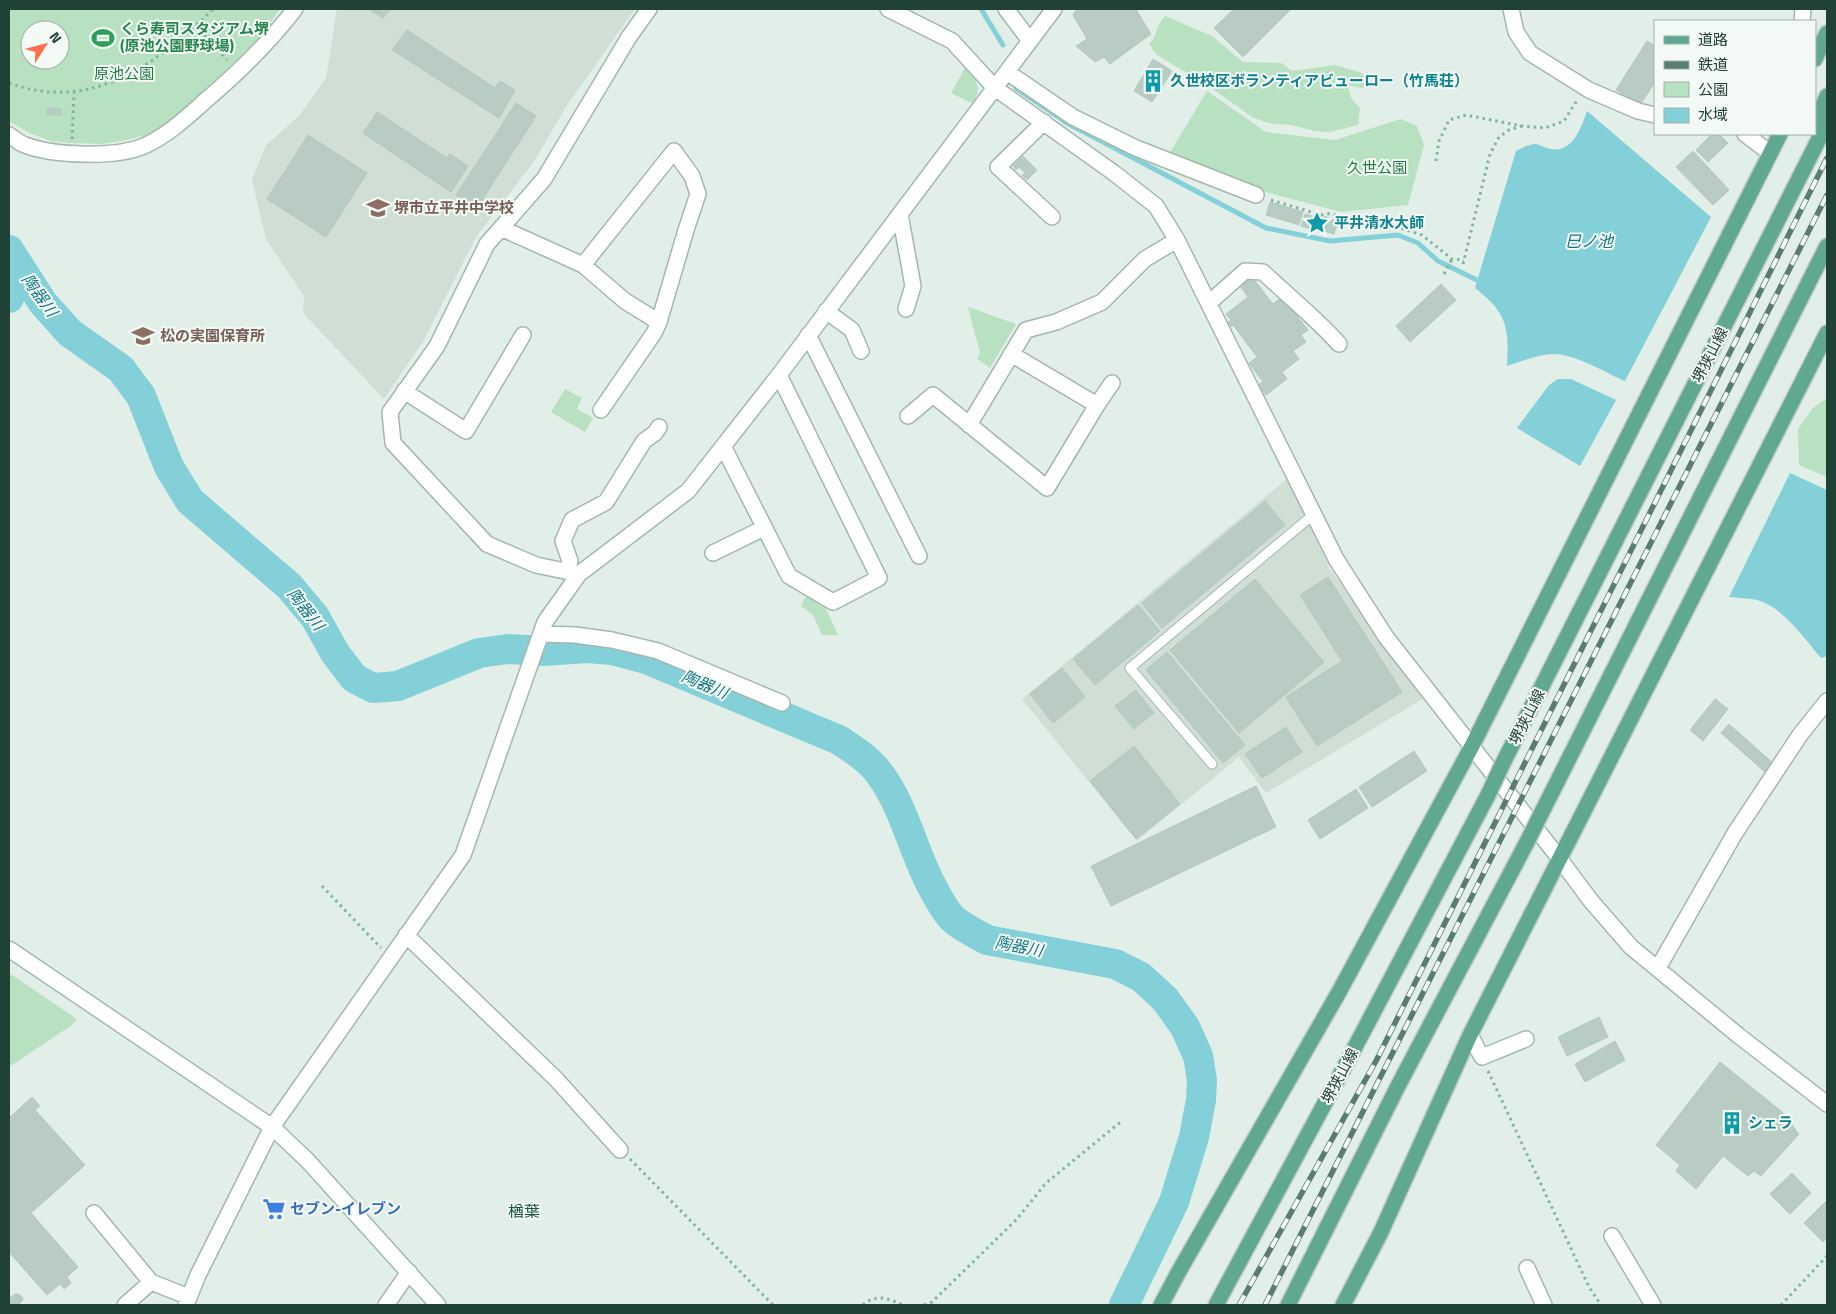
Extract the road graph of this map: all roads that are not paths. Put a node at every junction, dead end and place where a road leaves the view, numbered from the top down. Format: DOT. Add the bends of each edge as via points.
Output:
graph roads {
  1 [pos="295,9"];
  2 [pos="649,9"];
  3 [pos="888,9"];
  4 [pos="1006,9"];
  5 [pos="1054,9"];
  6 [pos="1512,9"];
  7 [pos="1827,33"];
  8 [pos="1030,41"];
  9 [pos="1816,57"];
  10 [pos="1007,72"];
  11 [pos="995,88"];
  12 [pos="1827,96"];
  13 [pos="1654,114"];
  14 [pos="1044,122"];
  15 [pos="1827,123"];
  16 [pos="1816,124"];
  17 [pos="9,135"];
  18 [pos="1746,135"];
  19 [pos="1779,135"];
  20 [pos="1812,135"];
  21 [pos="1770,153"];
  22 [pos="1256,195"];
  23 [pos="900,214"];
  24 [pos="1052,217"];
  25 [pos="501,228"];
  26 [pos="1771,234"];
  27 [pos="1177,240"];
  28 [pos="1827,246"];
  29 [pos="583,265"];
  30 [pos="1209,304"];
  31 [pos="906,310"];
  32 [pos="826,312"];
  33 [pos="660,322"];
  34 [pos="1827,333"];
  35 [pos="808,335"];
  36 [pos="523,336"];
  37 [pos="1339,344"];
  38 [pos="861,351"];
  39 [pos="1011,354"];
  40 [pos="779,374"];
  41 [pos="1112,383"];
  42 [pos="404,392"];
  43 [pos="1097,405"];
  44 [pos="601,410"];
  45 [pos="908,416"];
  46 [pos="970,425"];
  47 [pos="659,427"];
  48 [pos="723,446"];
  49 [pos="1314,514"];
  50 [pos="764,528"];
  51 [pos="713,553"];
  52 [pos="919,556"];
  53 [pos="573,573"];
  54 [pos="540,636"];
  55 [pos="1827,701"];
  56 [pos="782,703"];
  57 [pos="1472,746"];
  58 [pos="1212,764"];
  59 [pos="1559,858"];
  60 [pos="406,935"];
  61 [pos="9,949"];
  62 [pos="1658,968"];
  63 [pos="1470,1035"];
  64 [pos="1526,1039"];
  65 [pos="1827,1104"];
  66 [pos="272,1127"];
  67 [pos="620,1150"];
  68 [pos="94,1213"];
  69 [pos="1612,1236"];
  70 [pos="1527,1268"];
  71 [pos="409,1272"];
  72 [pos="151,1282"];
  73 [pos="188,1301"];
  74 [pos="125,1305"];
  75 [pos="386,1305"];
  76 [pos="438,1305"];
  77 [pos="1161,1305"];
  78 [pos="1216,1305"];
  79 [pos="1288,1305"];
  80 [pos="1343,1305"];
  81 [pos="1544,1305"];
  82 [pos="1653,1305"];
  1 -- 17 [label="street" via="266,45 238,72 170,132 142,147 107,154 71,154 24,145"];
  2 -- 25 [label="street" via="544,179"];
  3 -- 11 [label="street" via="952,41"];
  4 -- 8 [label="street"];
  5 -- 8 [label="street"];
  6 -- 13 [label="street" via="1516,32 1530,53 1584,87 1638,111"];
  7 -- 9 [label="main road"];
  8 -- 10 [label="street"];
  10 -- 11 [label="street"];
  10 -- 22 [label="street" via="1073,117 1097,129 1136,148"];
  11 -- 14 [label="street"];
  11 -- 23 [label="street"];
  12 -- 16 [label="main road"];
  14 -- 24 [label="street" via="998,167"];
  14 -- 27 [label="street" via="1156,206"];
  15 -- 26 [label="main road, 堺狭山線"];
  18 -- 21 [label="street"];
  19 -- 21 [label="main road"];
  20 -- 26 [label="main road"];
  21 -- 57 [label="main road"];
  23 -- 31 [label="street" via="913,286"];
  23 -- 32 [label="street"];
  25 -- 29 [label="street"];
  25 -- 42 [label="street" via="487,244 437,346"];
  26 -- 78 [label="main road, 堺狭山線, bridge" via="1488,794"];
  27 -- 30 [label="street"];
  27 -- 39 [label="street" via="1146,259 1102,302 1056,322 1026,330"];
  28 -- 79 [label="main road, bridge" via="1527,842 1398,1086"];
  29 -- 33 [label="street" via="625,301"];
  29 -- 33 [label="street" via="674,151 692,176 698,194"];
  30 -- 37 [label="street" via="1245,271 1263,272"];
  30 -- 49 [label="street"];
  32 -- 35 [label="street"];
  32 -- 38 [label="street" via="852,330"];
  33 -- 44 [label="street"];
  34 -- 59 [label="main road"];
  35 -- 40 [label="street"];
  35 -- 52 [label="street"];
  36 -- 42 [label="street" via="466,431"];
  39 -- 43 [label="street"];
  39 -- 46 [label="street"];
  40 -- 48 [label="street"];
  40 -- 50 [label="street" via="880,578 833,602 789,576"];
  41 -- 43 [label="street"];
  42 -- 53 [label="street" via="390,412 393,443 487,544 536,565"];
  43 -- 46 [label="street" via="1047,488"];
  45 -- 46 [label="street" via="933,395"];
  47 -- 53 [label="street" via="644,441 606,502 572,520 563,541"];
  48 -- 50 [label="street"];
  48 -- 53 [label="street" via="688,492"];
  49 -- 57 [label="street" via="1336,559 1386,637"];
  49 -- 58 [label="lane" via="1130,668"];
  50 -- 51 [label="street"];
  53 -- 54 [label="street"];
  54 -- 56 [label="street" via="575,635 658,651"];
  54 -- 60 [label="street" via="463,855"];
  55 -- 62 [label="street" via="1735,833"];
  57 -- 59 [label="street"];
  57 -- 77 [label="main road" via="1339,992"];
  59 -- 62 [label="street" via="1631,947"];
  59 -- 63 [label="main road"];
  60 -- 66 [label="street"];
  60 -- 67 [label="street" via="556,1079"];
  61 -- 66 [label="street"];
  62 -- 65 [label="street"];
  63 -- 64 [label="street" via="1482,1057"];
  63 -- 80 [label="main road" via="1380,1234"];
  66 -- 71 [label="street" via="307,1160"];
  66 -- 73 [label="street"];
  68 -- 72 [label="street"];
  69 -- 82 [label="street"];
  70 -- 81 [label="street"];
  71 -- 75 [label="street"];
  71 -- 76 [label="street"];
  72 -- 73 [label="street"];
  72 -- 74 [label="street"];
}
